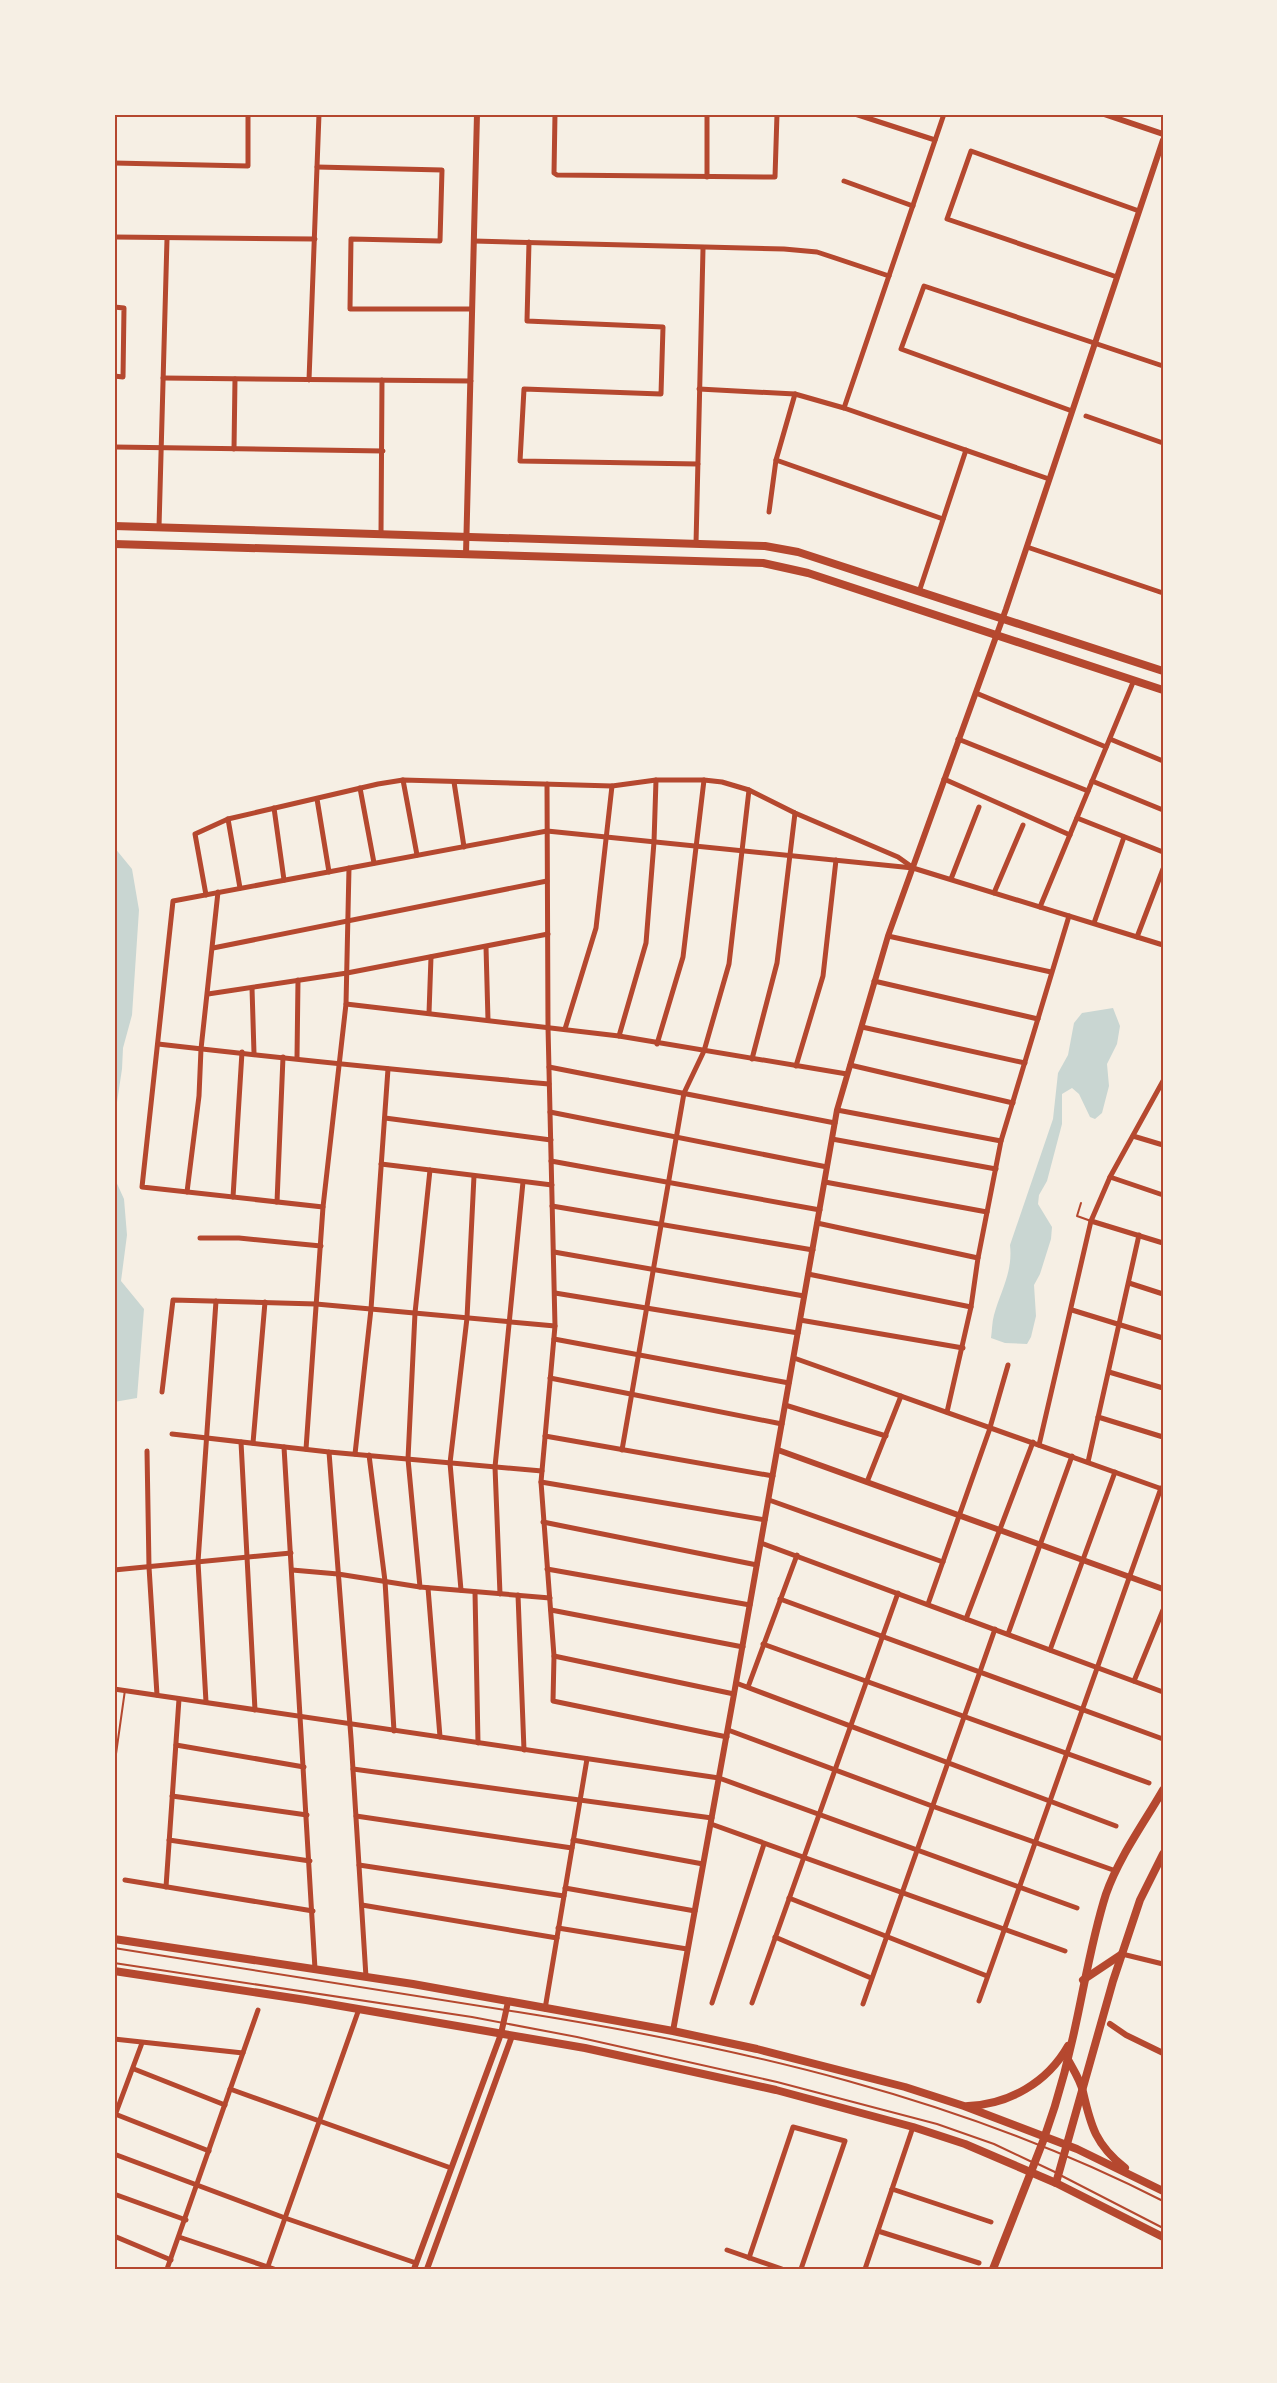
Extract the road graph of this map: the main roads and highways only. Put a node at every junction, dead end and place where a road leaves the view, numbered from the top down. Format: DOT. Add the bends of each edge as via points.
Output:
graph roads {
  1 [pos="114,526"];
  2 [pos="114,544"];
  3 [pos="1163,671"];
  4 [pos="1163,690"];
  5 [pos="1163,1790"];
  6 [pos="1163,1854"];
  7 [pos="114,1939"];
  8 [pos="1122,1954"];
  9 [pos="114,1971"];
  10 [pos="1083,1980"];
  11 [pos="1073,2037"];
  12 [pos="1067,2058"];
  13 [pos="1083,2091"];
  14 [pos="964,2106"];
  15 [pos="1044,2141"];
  16 [pos="1066,2150"];
  17 [pos="1031,2172"];
  18 [pos="1057,2179"];
  19 [pos="1145,2182"];
  20 [pos="1163,2191"];
  21 [pos="1163,2236"];
  22 [pos="993,2269"];
  1 -- 3 [label="main road" via="752,545 798,552"];
  2 -- 4 [label="main road" via="775,565"];
  5 -- 10 [label="main road" via="1116,1871"];
  6 -- 8 [label="main road" via="1140,1900"];
  7 -- 14 [label="main road" via="366,1977 507,2006 672,2031 876,2079"];
  8 -- 10 [label="main road"];
  8 -- 13 [label="main road"];
  9 -- 17 [label="main road" via="359,2008 717,2076 913,2127"];
  10 -- 11 [label="main road"];
  11 -- 12 [label="main road"];
  11 -- 14 [label="main road" via="1053,2067 1027,2088 998,2101"];
  12 -- 13 [label="main road"];
  12 -- 15 [label="main road"];
  13 -- 16 [label="main road"];
  13 -- 19 [label="main road" via="1098,2141 1114,2159"];
  14 -- 15 [label="main road"];
  15 -- 16 [label="main road"];
  15 -- 17 [label="main road"];
  16 -- 18 [label="main road"];
  16 -- 19 [label="main road"];
  17 -- 18 [label="main road"];
  17 -- 22 [label="main road"];
  18 -- 21 [label="main road"];
  19 -- 20 [label="main road"];
}
